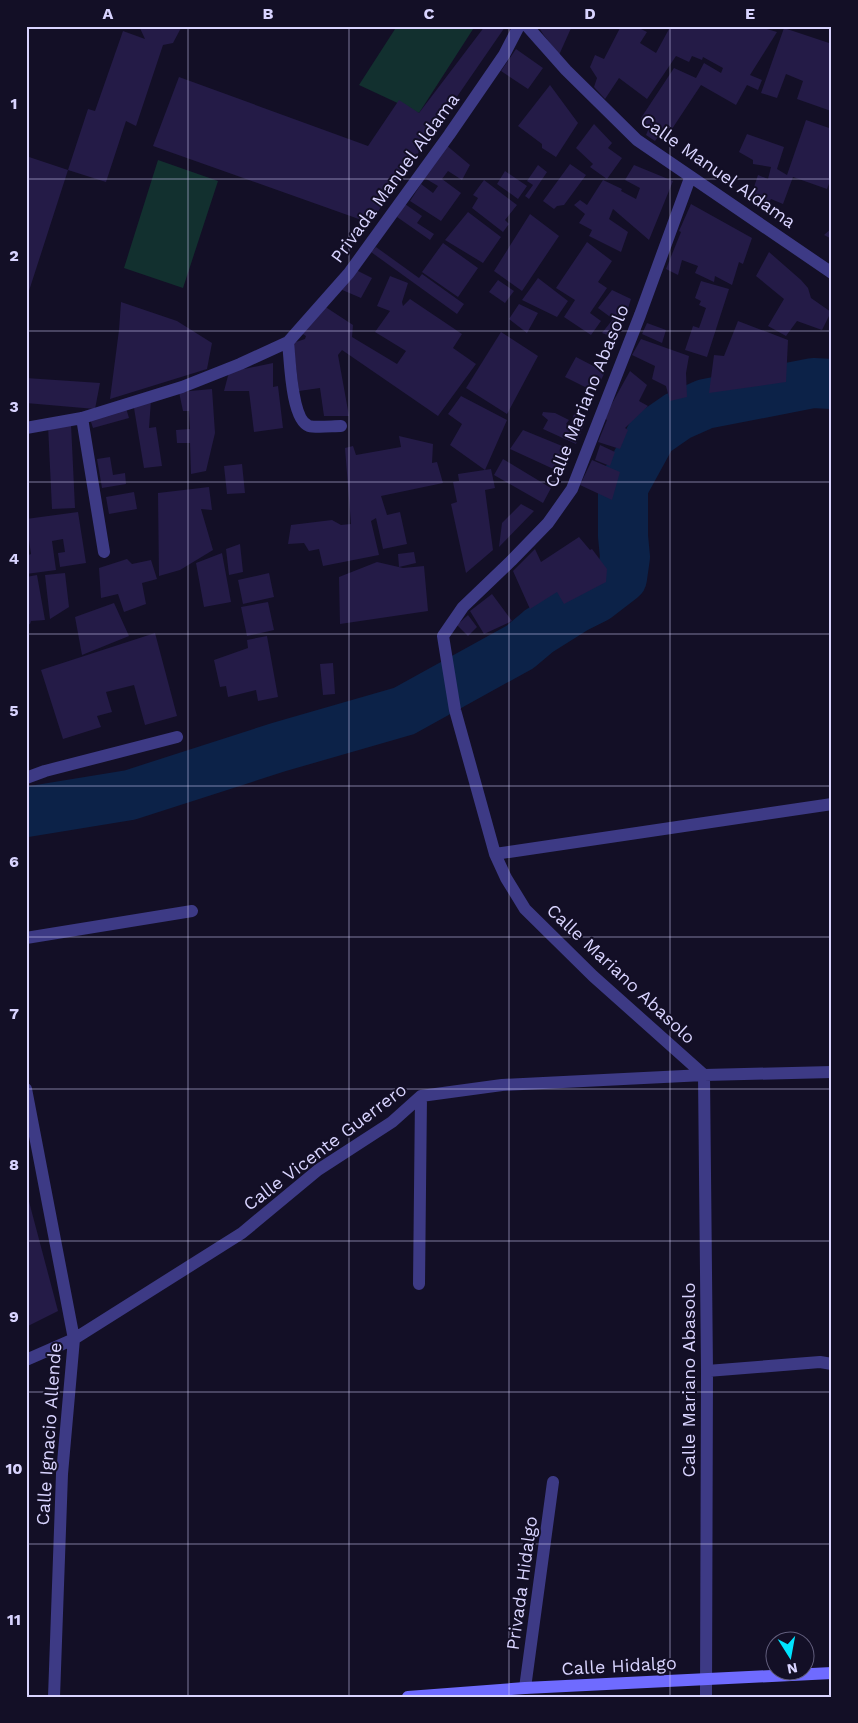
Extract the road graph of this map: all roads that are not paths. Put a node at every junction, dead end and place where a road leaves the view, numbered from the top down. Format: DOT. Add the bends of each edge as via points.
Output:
graph roads {
  1 [pos="519,26"];
  2 [pos="527,26"];
  3 [pos="690,178"];
  4 [pos="832,273"];
  5 [pos="288,342"];
  6 [pos="82,418"];
  7 [pos="341,426"];
  8 [pos="26,428"];
  9 [pos="104,552"];
  10 [pos="176,737"];
  11 [pos="26,778"];
  12 [pos="832,804"];
  13 [pos="495,854"];
  14 [pos="192,911"];
  15 [pos="26,938"];
  16 [pos="832,1072"];
  17 [pos="704,1074"];
  18 [pos="26,1089"];
  19 [pos="421,1096"];
  20 [pos="420,1284"];
  21 [pos="74,1339"];
  22 [pos="26,1360"];
  23 [pos="832,1364"];
  24 [pos="707,1371"];
  25 [pos="554,1482"];
  26 [pos="832,1673"];
  27 [pos="706,1679"];
  28 [pos="525,1688"];
  29 [pos="54,1697"];
  30 [pos="408,1697"];
  31 [pos="706,1697"];
  1 -- 5 [label="street, Privada Manuel Aldama" via="504,55 349,273"];
  2 -- 3 [label="street, Calle Manuel Aldama" via="637,140"];
  3 -- 4 [label="street, Calle Manuel Aldama"];
  3 -- 13 [label="street, Calle Mariano Abasolo" via="572,489 548,523 463,607 443,636 455,710"];
  5 -- 6 [label="street, Privada Manuel Aldama" via="182,387"];
  5 -- 7 [label="street" via="294,398 303,421 310,426"];
  6 -- 8 [label="street, Privada Manuel Aldama"];
  6 -- 9 [label="street"];
  10 -- 11 [label="street"];
  12 -- 13 [label="street"];
  13 -- 17 [label="street, Calle Mariano Abasolo" via="525,908 593,976"];
  14 -- 15 [label="street"];
  16 -- 17 [label="street, Calle Vicente Guerrero"];
  17 -- 19 [label="street, Calle Vicente Guerrero" via="502,1085"];
  17 -- 24 [label="street, Calle Mariano Abasolo"];
  18 -- 21 [label="street, Calle Ignacio Allende"];
  19 -- 20 [label="street"];
  19 -- 21 [label="street, Calle Vicente Guerrero" via="392,1122 318,1170 242,1233"];
  21 -- 22 [label="street, Calle Vicente Guerrero"];
  21 -- 29 [label="street, Calle Ignacio Allende" via="62,1474"];
  23 -- 24 [label="street" via="820,1362"];
  24 -- 27 [label="street, Calle Mariano Abasolo"];
  25 -- 28 [label="street, Privada Hidalgo"];
  26 -- 27 [label="main road, Calle Hidalgo"];
  27 -- 28 [label="main road, Calle Hidalgo"];
  27 -- 31 [label="street, Calle Mariano Abasolo"];
  28 -- 30 [label="main road, Calle Hidalgo"];
}
